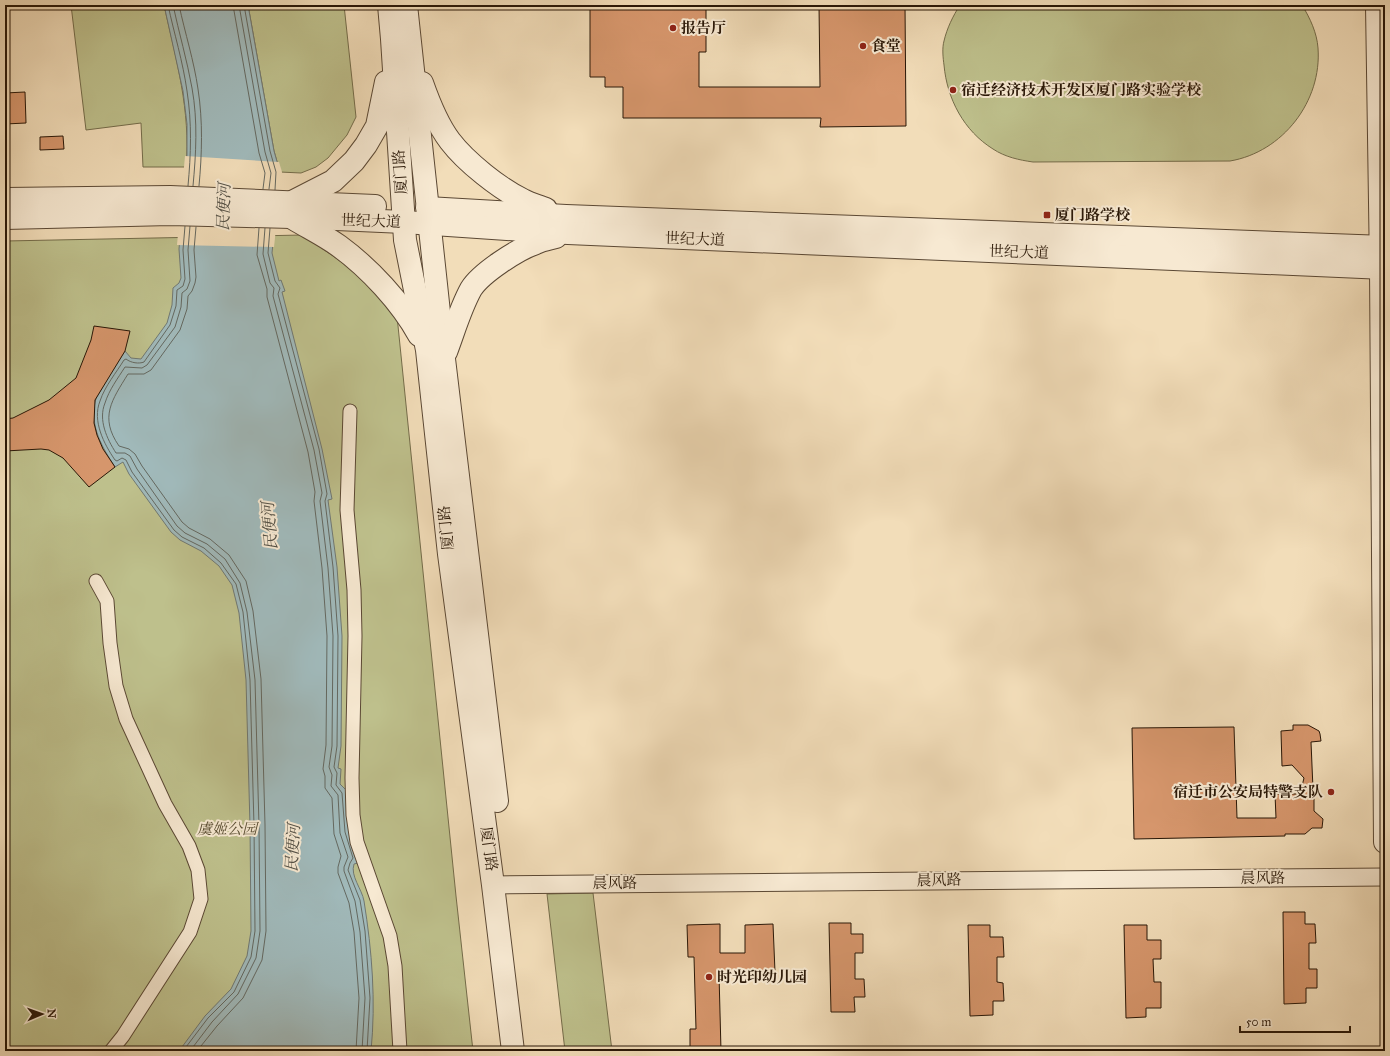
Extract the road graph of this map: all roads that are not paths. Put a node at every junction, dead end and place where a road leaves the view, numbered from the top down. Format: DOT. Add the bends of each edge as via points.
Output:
graph roads {
  1 [pos="389,5"];
  2 [pos="406,5"];
  3 [pos="1377,5"];
  4 [pos="392,39"];
  5 [pos="411,56"];
  6 [pos="5,199"];
  7 [pos="170,205"];
  8 [pos="286,209"];
  9 [pos="403,214"];
  10 [pos="428,216"];
  11 [pos="5,218"];
  12 [pos="567,224"];
  13 [pos="1383,258"];
  14 [pos="435,355"];
  15 [pos="350,411"];
  16 [pos="96,581"];
  17 [pos="1385,842"];
  18 [pos="1385,877"];
  19 [pos="501,884"];
  20 [pos="111,1051"];
  21 [pos="400,1051"];
  22 [pos="513,1051"];
  23 [pos="528,1051"];
  1 -- 4 [label="street, 厦门路"];
  2 -- 5 [label="street, 厦门路"];
  3 -- 13 [label="street"];
  4 -- 8 [label="street" via="377,126 366,145 333,181"];
  4 -- 9 [label="street, 厦门路"];
  5 -- 10 [label="street, 厦门路"];
  5 -- 12 [label="street" via="431,109 449,141 488,178"];
  6 -- 7 [label="street, 世纪大道"];
  7 -- 8 [label="street, 世纪大道"];
  7 -- 11 [label="street, 世纪大道"];
  8 -- 9 [label="street, 世纪大道"];
  8 -- 14 [label="street" via="359,262 410,318"];
  9 -- 10 [label="street, 世纪大道"];
  9 -- 14 [label="street, 厦门路" via="405,240"];
  10 -- 12 [label="street, 世纪大道"];
  10 -- 14 [label="street, 厦门路"];
  12 -- 13 [label="street, 世纪大道"];
  12 -- 14 [label="street" via="516,252 487,273 472,288"];
  13 -- 17 [label="street"];
  14 -- 19 [label="street, 厦门路" via="449,554"];
  15 -- 21 [label="street" via="347,510 355,636 353,815 357,842 390,936 395,966"];
  16 -- 20 [label="street" via="107,601 116,686 126,719 165,804 189,846 198,870 201,899 190,932"];
  18 -- 19 [label="street, 晨风路"];
  19 -- 22 [label="street, 厦门路"];
  19 -- 23 [label="street, 厦门路"];
}
